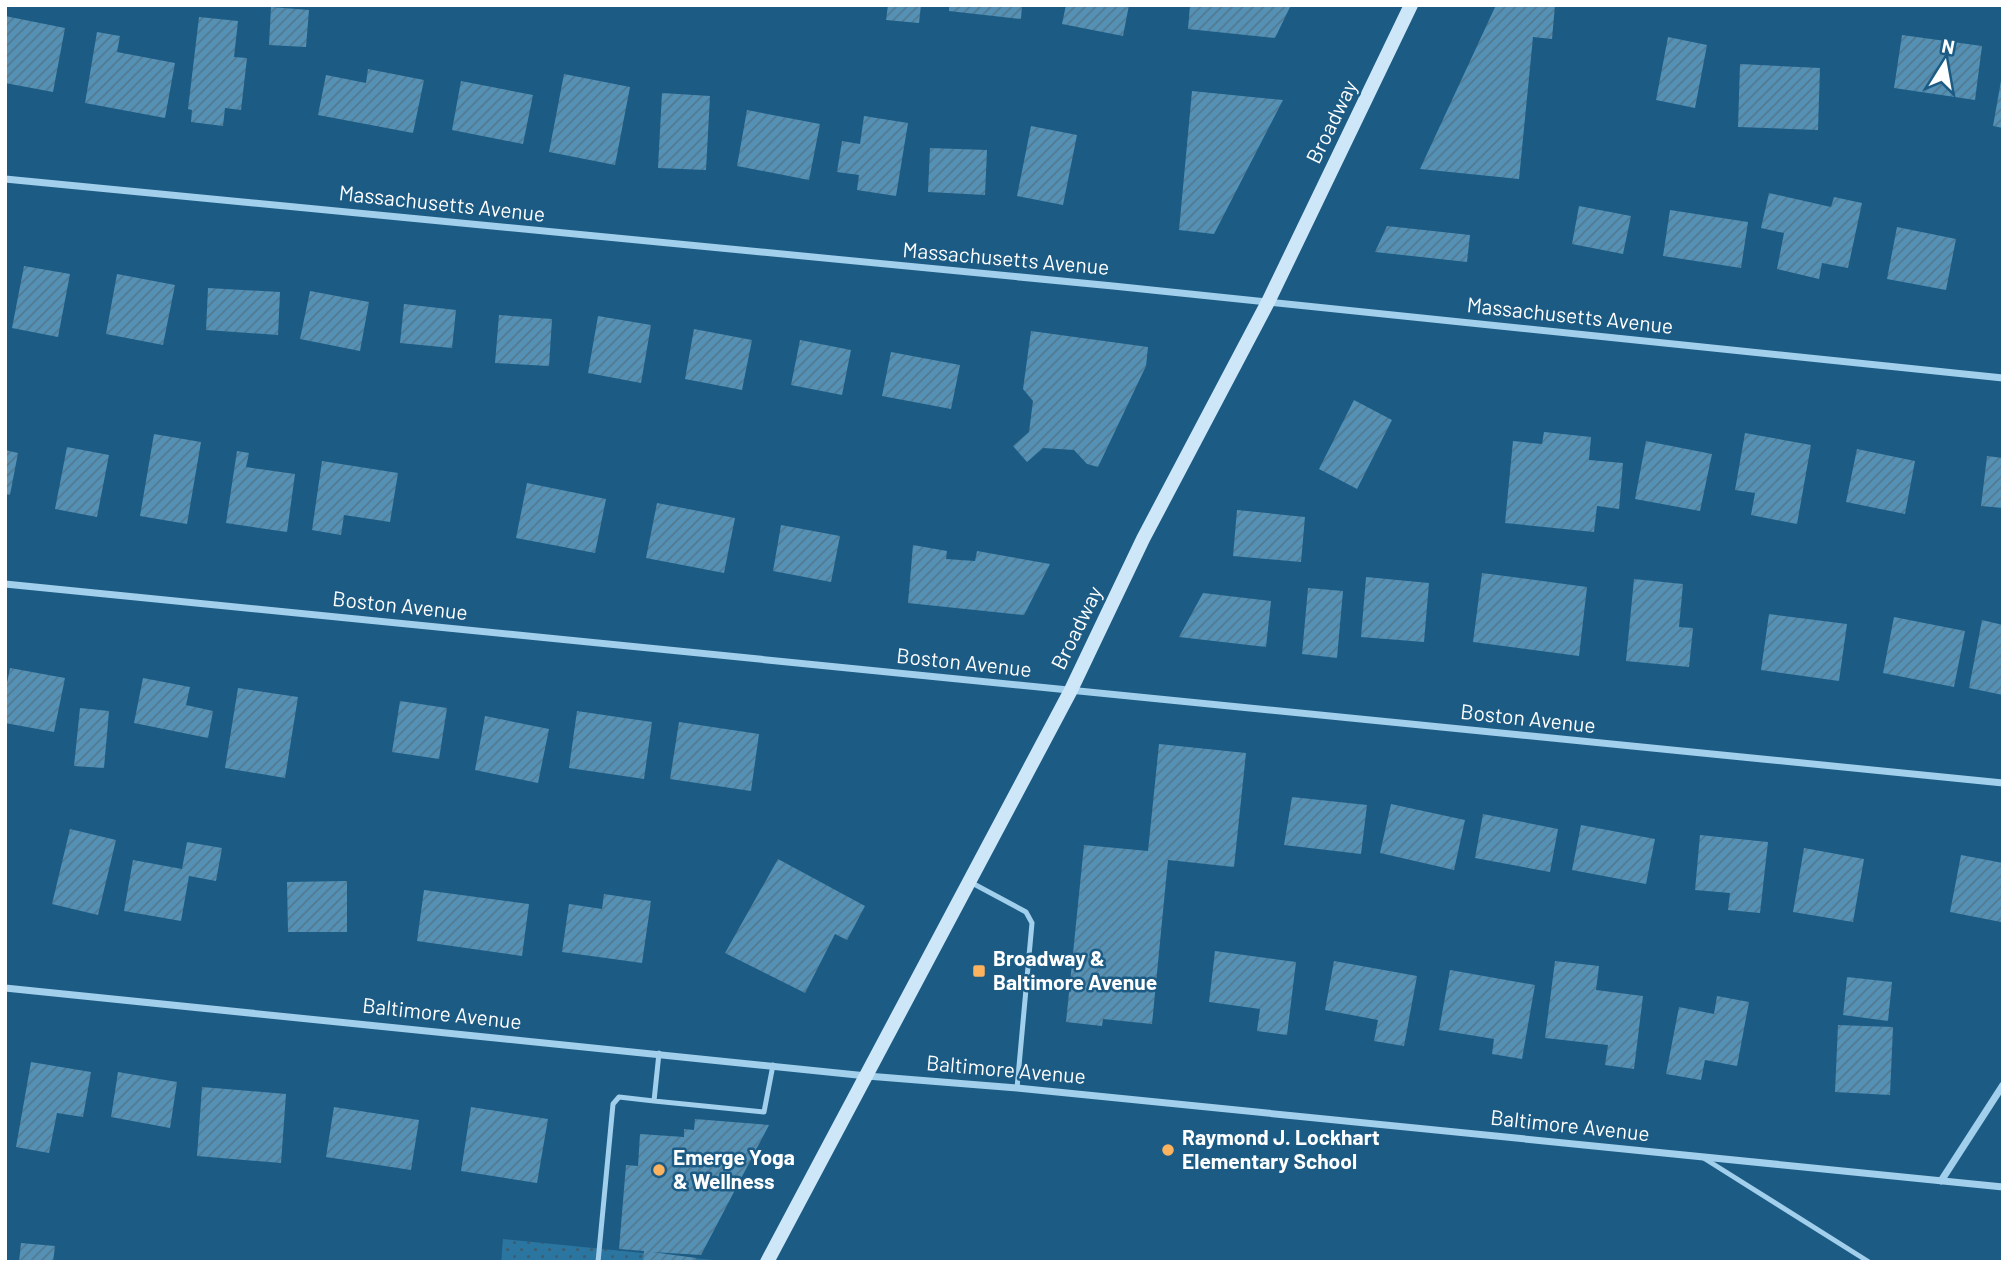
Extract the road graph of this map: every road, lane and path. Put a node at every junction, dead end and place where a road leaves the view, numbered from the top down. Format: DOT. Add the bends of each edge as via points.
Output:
graph roads {
  1 [pos="1411,5"];
  2 [pos="5,179"];
  3 [pos="1268,302"];
  4 [pos="2003,378"];
  5 [pos="5,584"];
  6 [pos="1070,692"];
  7 [pos="2003,783"];
  8 [pos="969,881"];
  9 [pos="5,988"];
  10 [pos="659,1053"];
  11 [pos="774,1065"];
  12 [pos="867,1076"];
  13 [pos="2003,1085"];
  14 [pos="1017,1088"];
  15 [pos="654,1101"];
  16 [pos="1702,1157"];
  17 [pos="1941,1181"];
  18 [pos="2003,1187"];
  19 [pos="598,1262"];
  20 [pos="767,1262"];
  21 [pos="1869,1262"];
  1 -- 3 [label="main road, Broadway"];
  2 -- 3 [label="street, Massachusetts Avenue"];
  3 -- 4 [label="street, Massachusetts Avenue"];
  3 -- 6 [label="main road, Broadway" via="1143,539"];
  5 -- 6 [label="street, Boston Avenue"];
  6 -- 7 [label="street, Boston Avenue"];
  6 -- 8 [label="main road, Broadway"];
  8 -- 12 [label="main road, Broadway"];
  8 -- 14 [label="lane" via="1026,912 1032,923"];
  9 -- 10 [label="street, Baltimore Avenue"];
  10 -- 11 [label="street, Baltimore Avenue"];
  10 -- 15 [label="lane"];
  11 -- 12 [label="street, Baltimore Avenue"];
  11 -- 15 [label="lane" via="764,1112"];
  12 -- 14 [label="street, Baltimore Avenue"];
  12 -- 20 [label="main road, Broadway"];
  13 -- 17 [label="street"];
  14 -- 16 [label="street, Baltimore Avenue"];
  15 -- 19 [label="lane" via="619,1097 613,1104"];
  16 -- 17 [label="street, Baltimore Avenue"];
  16 -- 21 [label="lane"];
  17 -- 18 [label="street, Baltimore Avenue"];
}
